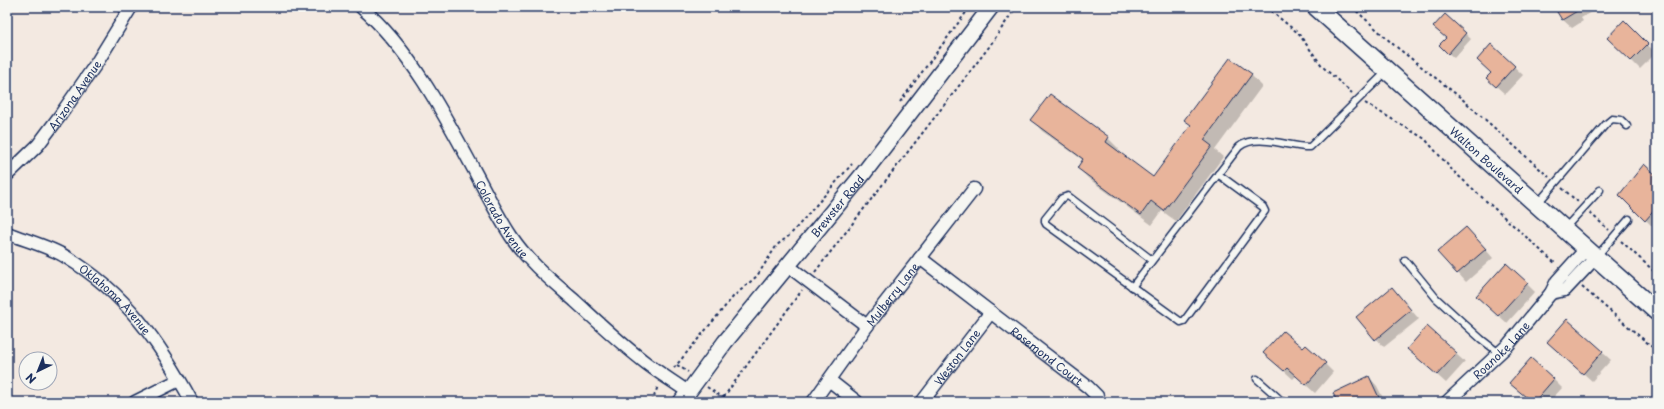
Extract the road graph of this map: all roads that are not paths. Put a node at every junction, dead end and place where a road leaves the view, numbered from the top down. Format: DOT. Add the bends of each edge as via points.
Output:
graph roads {
  1 [pos="130,7"];
  2 [pos="361,7"];
  3 [pos="991,7"];
  4 [pos="1316,7"];
  5 [pos="1388,71"];
  6 [pos="1627,126"];
  7 [pos="1218,174"];
  8 [pos="7,175"];
  9 [pos="974,189"];
  10 [pos="1600,190"];
  11 [pos="1537,205"];
  12 [pos="1629,219"];
  13 [pos="1564,229"];
  14 [pos="7,233"];
  15 [pos="1591,253"];
  16 [pos="920,258"];
  17 [pos="1152,260"];
  18 [pos="1405,260"];
  19 [pos="788,265"];
  20 [pos="1132,287"];
  21 [pos="1551,293"];
  22 [pos="1654,307"];
  23 [pos="991,312"];
  24 [pos="867,326"];
  25 [pos="1499,353"];
  26 [pos="1257,379"];
  27 [pos="179,380"];
  28 [pos="829,380"];
  29 [pos="685,397"];
  30 [pos="135,402"];
  31 [pos="192,402"];
  32 [pos="813,402"];
  33 [pos="858,402"];
  34 [pos="922,402"];
  35 [pos="1098,402"];
  36 [pos="1283,402"];
  37 [pos="1447,402"];
  1 -- 8 [label="street, Arizona Avenue" via="96,64 59,117 38,145"];
  2 -- 29 [label="street, Colorado Avenue" via="394,41 424,83 508,231 536,268 620,342 666,376"];
  3 -- 19 [label="street, Brewster Road" via="863,174"];
  4 -- 5 [label="main road, Walton Boulevard"];
  5 -- 7 [label="lane" via="1310,147 1248,141 1239,146"];
  5 -- 11 [label="main road, Walton Boulevard"];
  6 -- 11 [label="lane" via="1621,120 1612,119"];
  7 -- 17 [label="lane"];
  7 -- 20 [label="lane" via="1265,211 1184,321 1177,321"];
  9 -- 16 [label="street, Mulberry Lane"];
  10 -- 13 [label="lane"];
  11 -- 13 [label="main road, Walton Boulevard"];
  12 -- 15 [label="lane" via="1615,235"];
  13 -- 15 [label="main road, Walton Boulevard"];
  14 -- 27 [label="street, Oklahoma Avenue" via="65,256 112,291 147,329"];
  15 -- 21 [label="street, Roanoke Lane" via="1564,272"];
  15 -- 21 [label="street, Roanoke Lane" via="1565,290"];
  15 -- 22 [label="main road, Walton Boulevard"];
  16 -- 23 [label="street, Rosemond Court"];
  16 -- 24 [label="street, Mulberry Lane"];
  17 -- 20 [label="lane"];
  17 -- 20 [label="lane" via="1068,196 1062,198 1045,219 1046,224"];
  18 -- 25 [label="lane" via="1436,298 1481,340"];
  19 -- 24 [label="street"];
  19 -- 29 [label="street, Brewster Road" via="725,342"];
  21 -- 25 [label="street, Roanoke Lane"];
  23 -- 34 [label="street, Weston Lane"];
  23 -- 35 [label="street, Rosemond Court" via="1088,387"];
  24 -- 28 [label="street, Mulberry Lane"];
  25 -- 37 [label="street, Roanoke Lane"];
  26 -- 36 [label="lane"];
  27 -- 30 [label="street"];
  27 -- 31 [label="street, Oklahoma Avenue"];
  28 -- 32 [label="street, Mulberry Lane"];
  28 -- 33 [label="street"];
}
